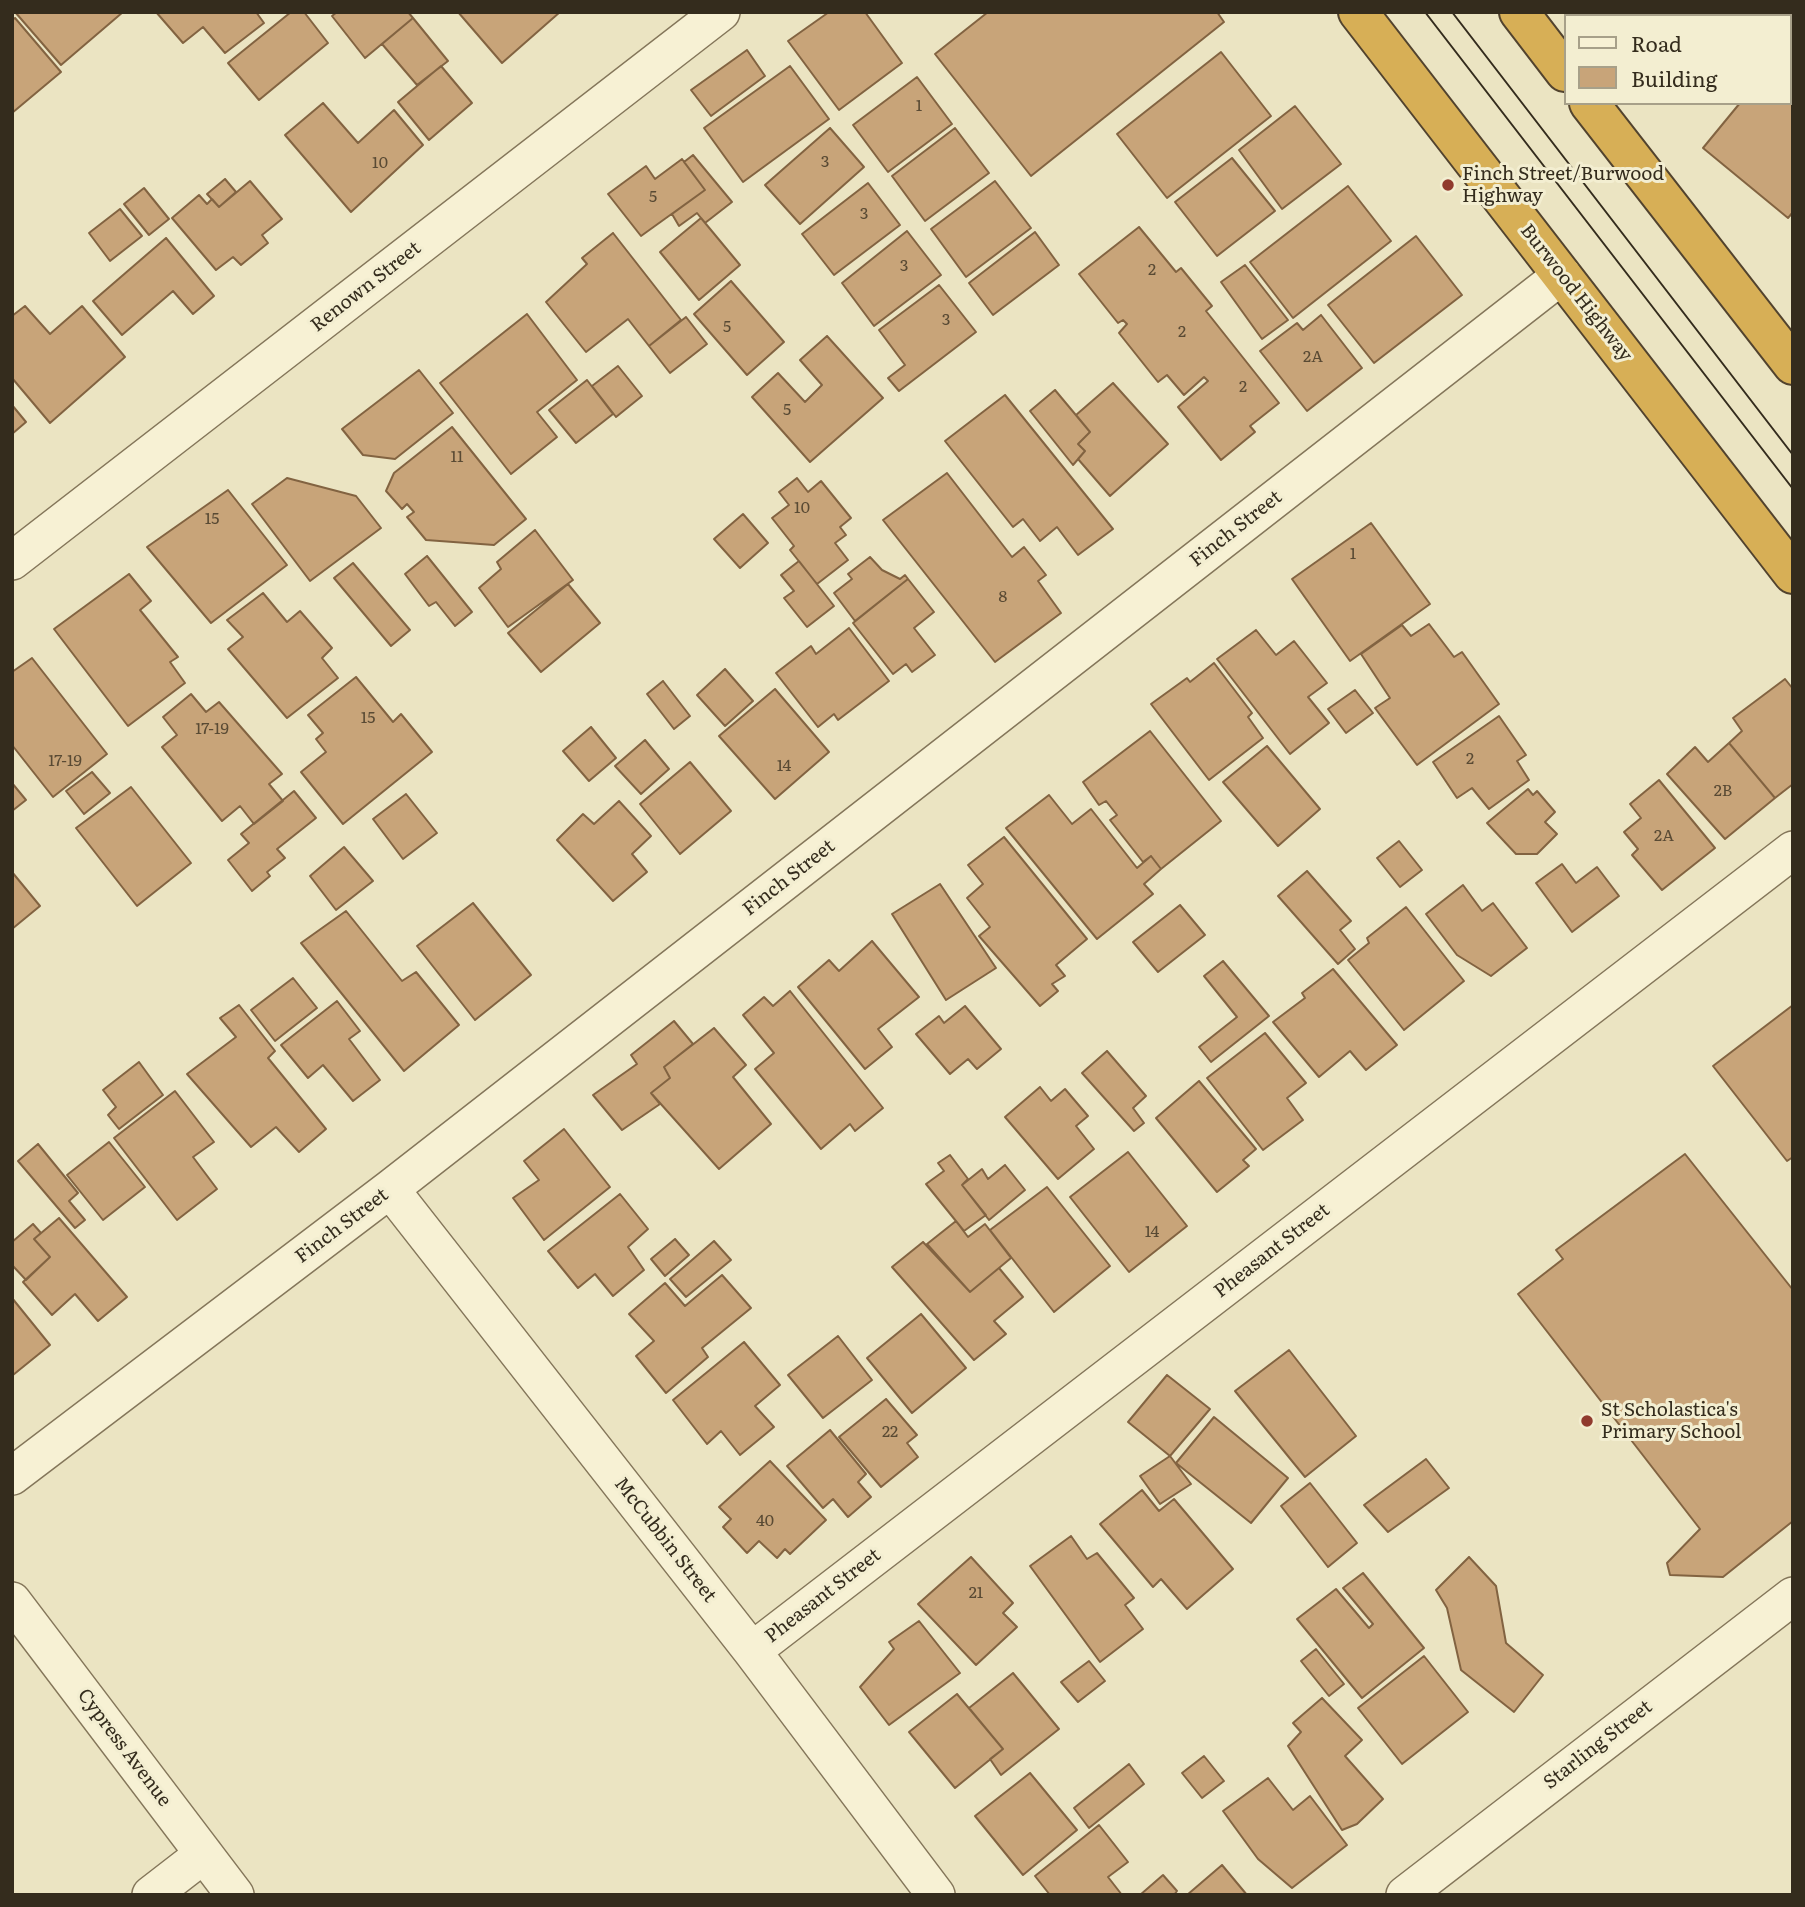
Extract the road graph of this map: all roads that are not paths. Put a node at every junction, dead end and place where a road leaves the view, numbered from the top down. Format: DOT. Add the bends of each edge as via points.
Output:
graph roads {
  1 [pos="721,12"];
  2 [pos="1358,12"];
  3 [pos="1519,12"];
  4 [pos="1563,69"];
  5 [pos="1592,105"];
  6 [pos="1562,275"];
  7 [pos="1793,365"];
  8 [pos="12,561"];
  9 [pos="1793,574"];
  10 [pos="1793,850"];
  11 [pos="390,1189"];
  12 [pos="12,1476"];
  13 [pos="1793,1596"];
  14 [pos="12,1601"];
  15 [pos="752,1651"];
  16 [pos="204,1854"];
  17 [pos="151,1895"];
  18 [pos="235,1895"];
  19 [pos="936,1895"];
  20 [pos="1405,1895"];
  1 -- 8 [label="street, Renown Street"];
  2 -- 6 [label="highway, Burwood Highway"];
  3 -- 4 [label="highway"];
  5 -- 7 [label="highway"];
  6 -- 9 [label="highway, Burwood Highway"];
  6 -- 11 [label="street, Finch Street"];
  10 -- 15 [label="street, Pheasant Street"];
  11 -- 12 [label="street, Finch Street"];
  11 -- 15 [label="street, McCubbin Street"];
  13 -- 20 [label="street, Starling Street"];
  14 -- 16 [label="street, Cypress Avenue"];
  15 -- 19 [label="street, McCubbin Street"];
  16 -- 17 [label="street"];
  16 -- 18 [label="street, Cypress Avenue"];
}
